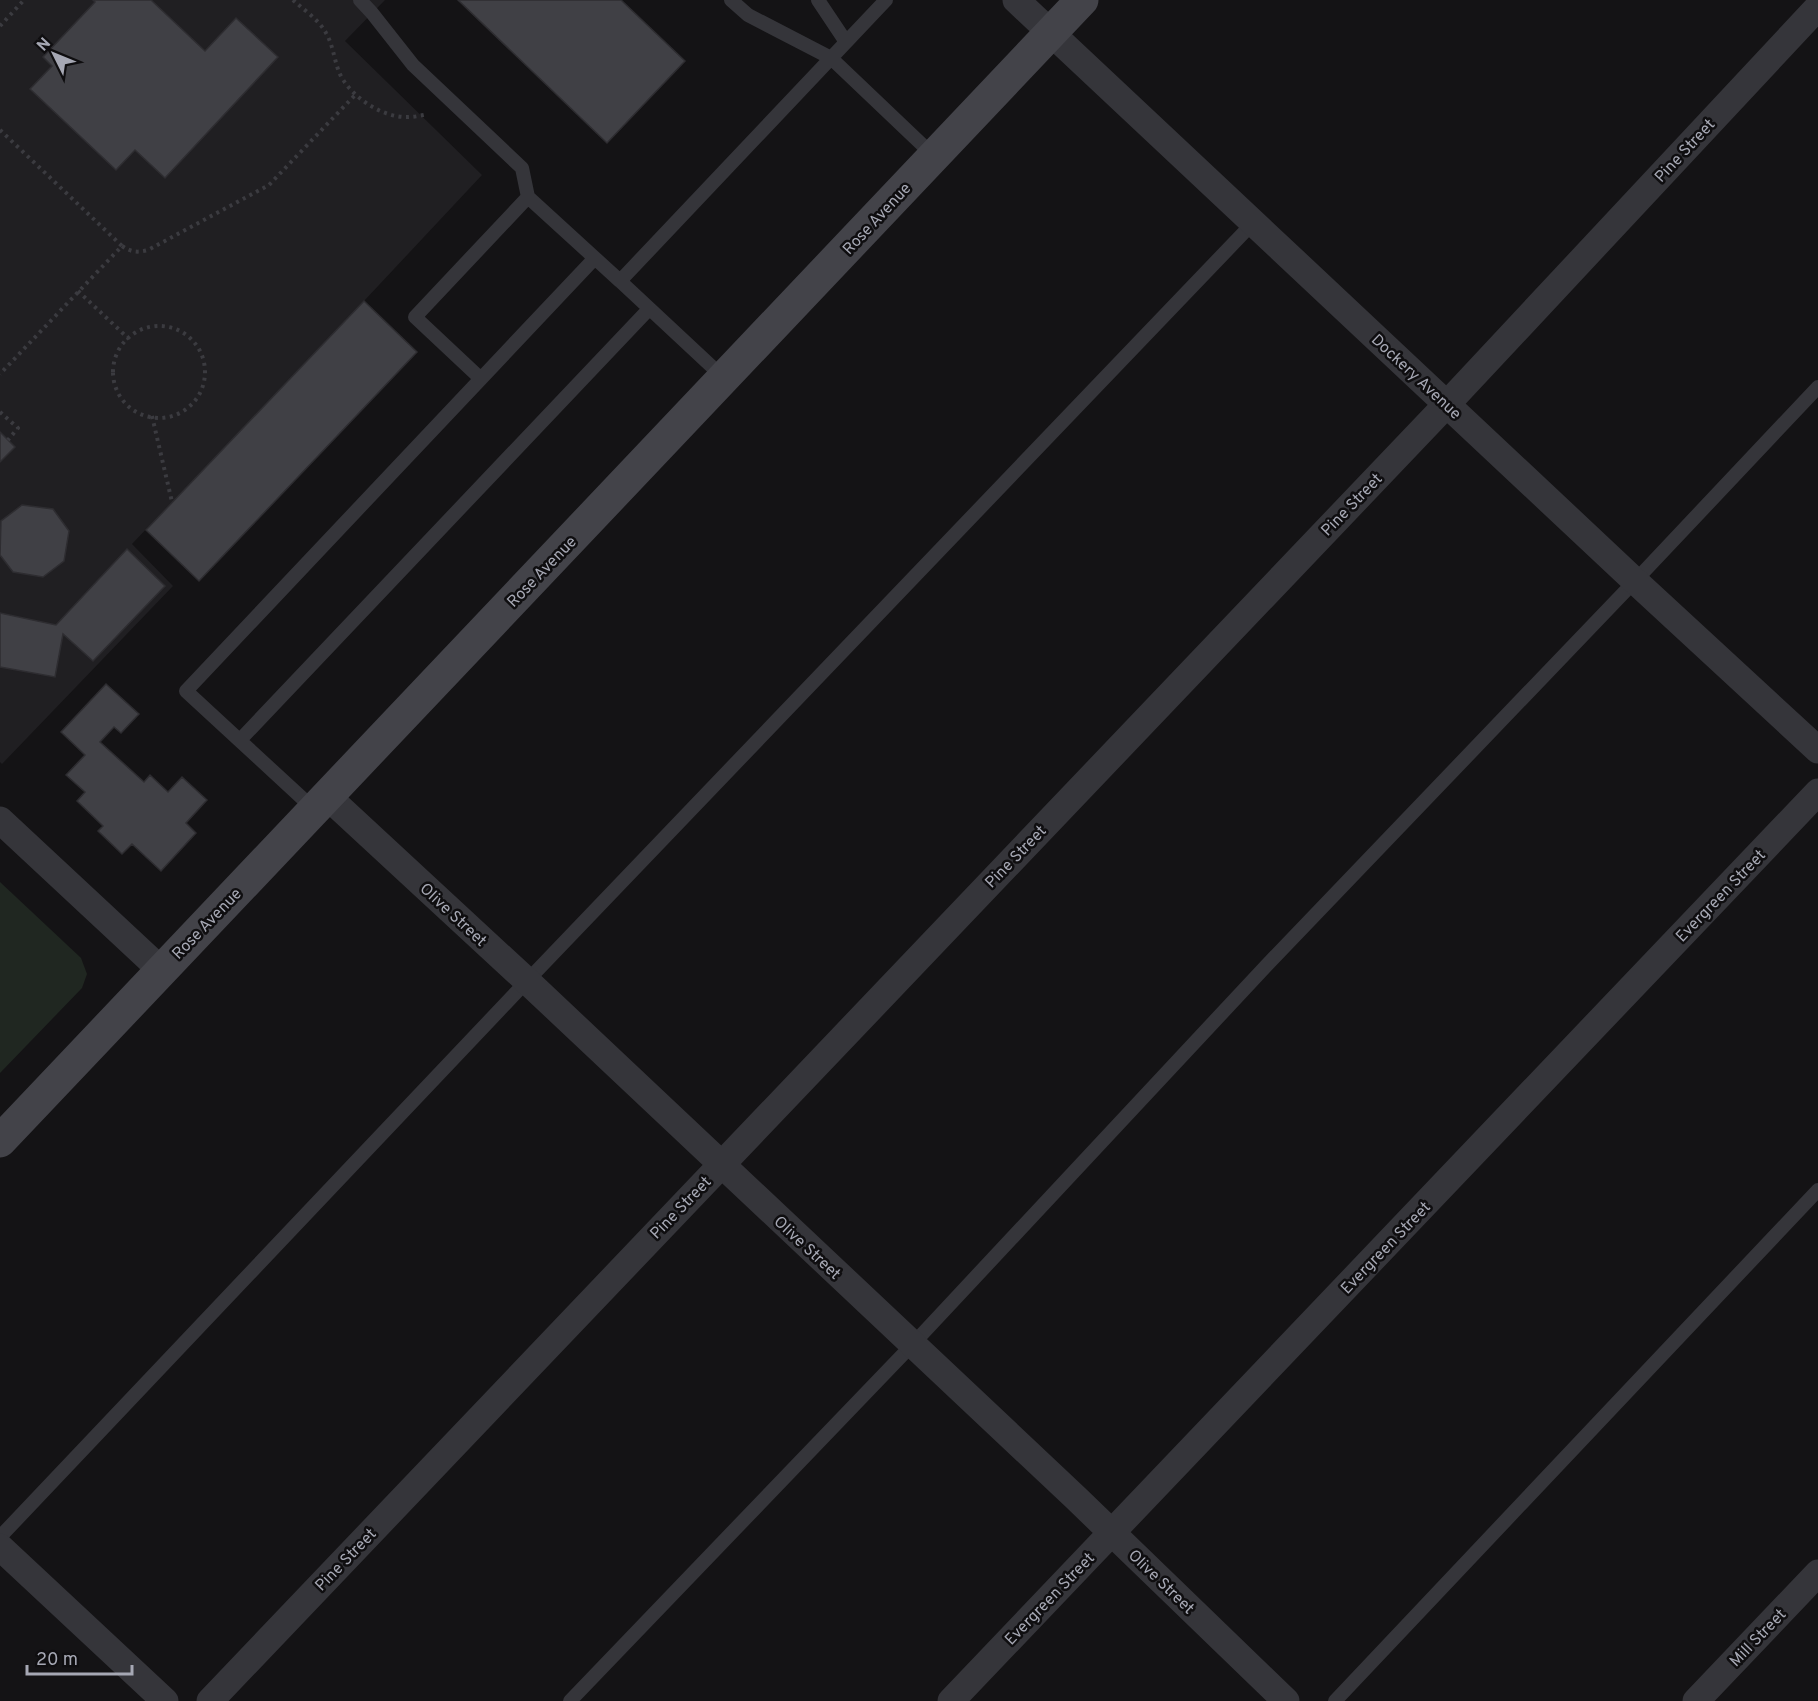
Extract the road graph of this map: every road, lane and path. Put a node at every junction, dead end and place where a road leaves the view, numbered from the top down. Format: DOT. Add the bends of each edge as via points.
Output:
graph roads {
  1 [pos="24,0"];
  2 [pos="293,0"];
  3 [pos="360,0"];
  4 [pos="731,0"];
  5 [pos="818,0"];
  6 [pos="886,0"];
  7 [pos="1016,0"];
  8 [pos="1082,0"];
  9 [pos="1818,7"];
  10 [pos="0,26"];
  11 [pos="1052,33"];
  12 [pos="846,42"];
  13 [pos="831,58"];
  14 [pos="356,94"];
  15 [pos="460,109"];
  16 [pos="0,130"];
  17 [pos="934,156"];
  18 [pos="528,197"];
  19 [pos="1253,223"];
  20 [pos="122,246"];
  21 [pos="594,258"];
  22 [pos="620,281"];
  23 [pos="78,291"];
  24 [pos="649,309"];
  25 [pos="129,339"];
  26 [pos="0,374"];
  27 [pos="480,378"];
  28 [pos="724,378"];
  29 [pos="1818,387"];
  30 [pos="1447,404"];
  31 [pos="0,411"];
  32 [pos="152,416"];
  33 [pos="8,440"];
  34 [pos="172,502"];
  35 [pos="1635,581"];
  36 [pos="240,740"];
  37 [pos="1818,750"];
  38 [pos="1818,792"];
  39 [pos="321,803"];
  40 [pos="0,820"];
  41 [pos="161,970"];
  42 [pos="527,981"];
  43 [pos="0,1141"];
  44 [pos="720,1164"];
  45 [pos="1818,1190"];
  46 [pos="912,1345"];
  47 [pos="1112,1532"];
  48 [pos="0,1537"];
  49 [pos="0,1547"];
  50 [pos="1818,1573"];
  51 [pos="165,1701"];
  52 [pos="210,1701"];
  53 [pos="570,1701"];
  54 [pos="951,1701"];
  55 [pos="1286,1701"];
  56 [pos="1335,1701"];
  57 [pos="1696,1701"];
  1 -- 10 [label="path"];
  2 -- 14 [label="path" via="324,29 339,71"];
  3 -- 15 [label="lane" via="413,65"];
  4 -- 13 [label="lane" via="748,15"];
  5 -- 12 [label="lane"];
  6 -- 12 [label="lane"];
  7 -- 11 [label="street, Dockery Avenue"];
  8 -- 11 [label="street, Rose Avenue"];
  9 -- 30 [label="street, Pine Street"];
  11 -- 17 [label="street, Rose Avenue"];
  11 -- 19 [label="street, Dockery Avenue"];
  12 -- 13 [label="lane"];
  13 -- 17 [label="lane"];
  13 -- 22 [label="lane"];
  14 -- 15 [label="path" via="380,110 408,118"];
  14 -- 20 [label="path" via="269,185 148,250 138,253"];
  15 -- 18 [label="lane" via="522,168"];
  16 -- 20 [label="path"];
  17 -- 28 [label="street, Rose Avenue"];
  18 -- 21 [label="lane"];
  18 -- 27 [label="lane" via="415,317"];
  19 -- 30 [label="street, Dockery Avenue"];
  19 -- 42 [label="lane"];
  20 -- 23 [label="path"];
  21 -- 22 [label="lane"];
  21 -- 27 [label="lane"];
  22 -- 24 [label="lane"];
  23 -- 25 [label="path"];
  23 -- 26 [label="path"];
  24 -- 28 [label="lane"];
  24 -- 36 [label="lane"];
  25 -- 32 [label="path" via="121,346 114,365 115,385 125,403 142,415"];
  25 -- 32 [label="path" via="136,332 155,326 176,328 193,339 203,356 205,377 198,396 184,411"];
  27 -- 36 [label="lane" via="186,691"];
  28 -- 39 [label="street, Rose Avenue"];
  29 -- 35 [label="lane"];
  30 -- 35 [label="street, Dockery Avenue"];
  30 -- 44 [label="street, Pine Street"];
  31 -- 33 [label="path" via="18,428"];
  32 -- 34 [label="path"];
  35 -- 37 [label="street, Dockery Avenue"];
  35 -- 46 [label="lane" via="1266,966"];
  36 -- 39 [label="lane"];
  38 -- 47 [label="street, Evergreen Street"];
  39 -- 41 [label="street, Rose Avenue"];
  39 -- 42 [label="street, Olive Street"];
  40 -- 41 [label="street"];
  41 -- 43 [label="street, Rose Avenue"];
  42 -- 44 [label="street, Olive Street"];
  42 -- 48 [label="lane"];
  44 -- 46 [label="street, Olive Street"];
  44 -- 52 [label="street, Pine Street"];
  45 -- 56 [label="lane"];
  46 -- 47 [label="street, Olive Street"];
  46 -- 53 [label="lane"];
  47 -- 54 [label="street, Evergreen Street"];
  47 -- 55 [label="street, Olive Street"];
  49 -- 51 [label="street"];
  50 -- 57 [label="street, Mill Street"];
}
